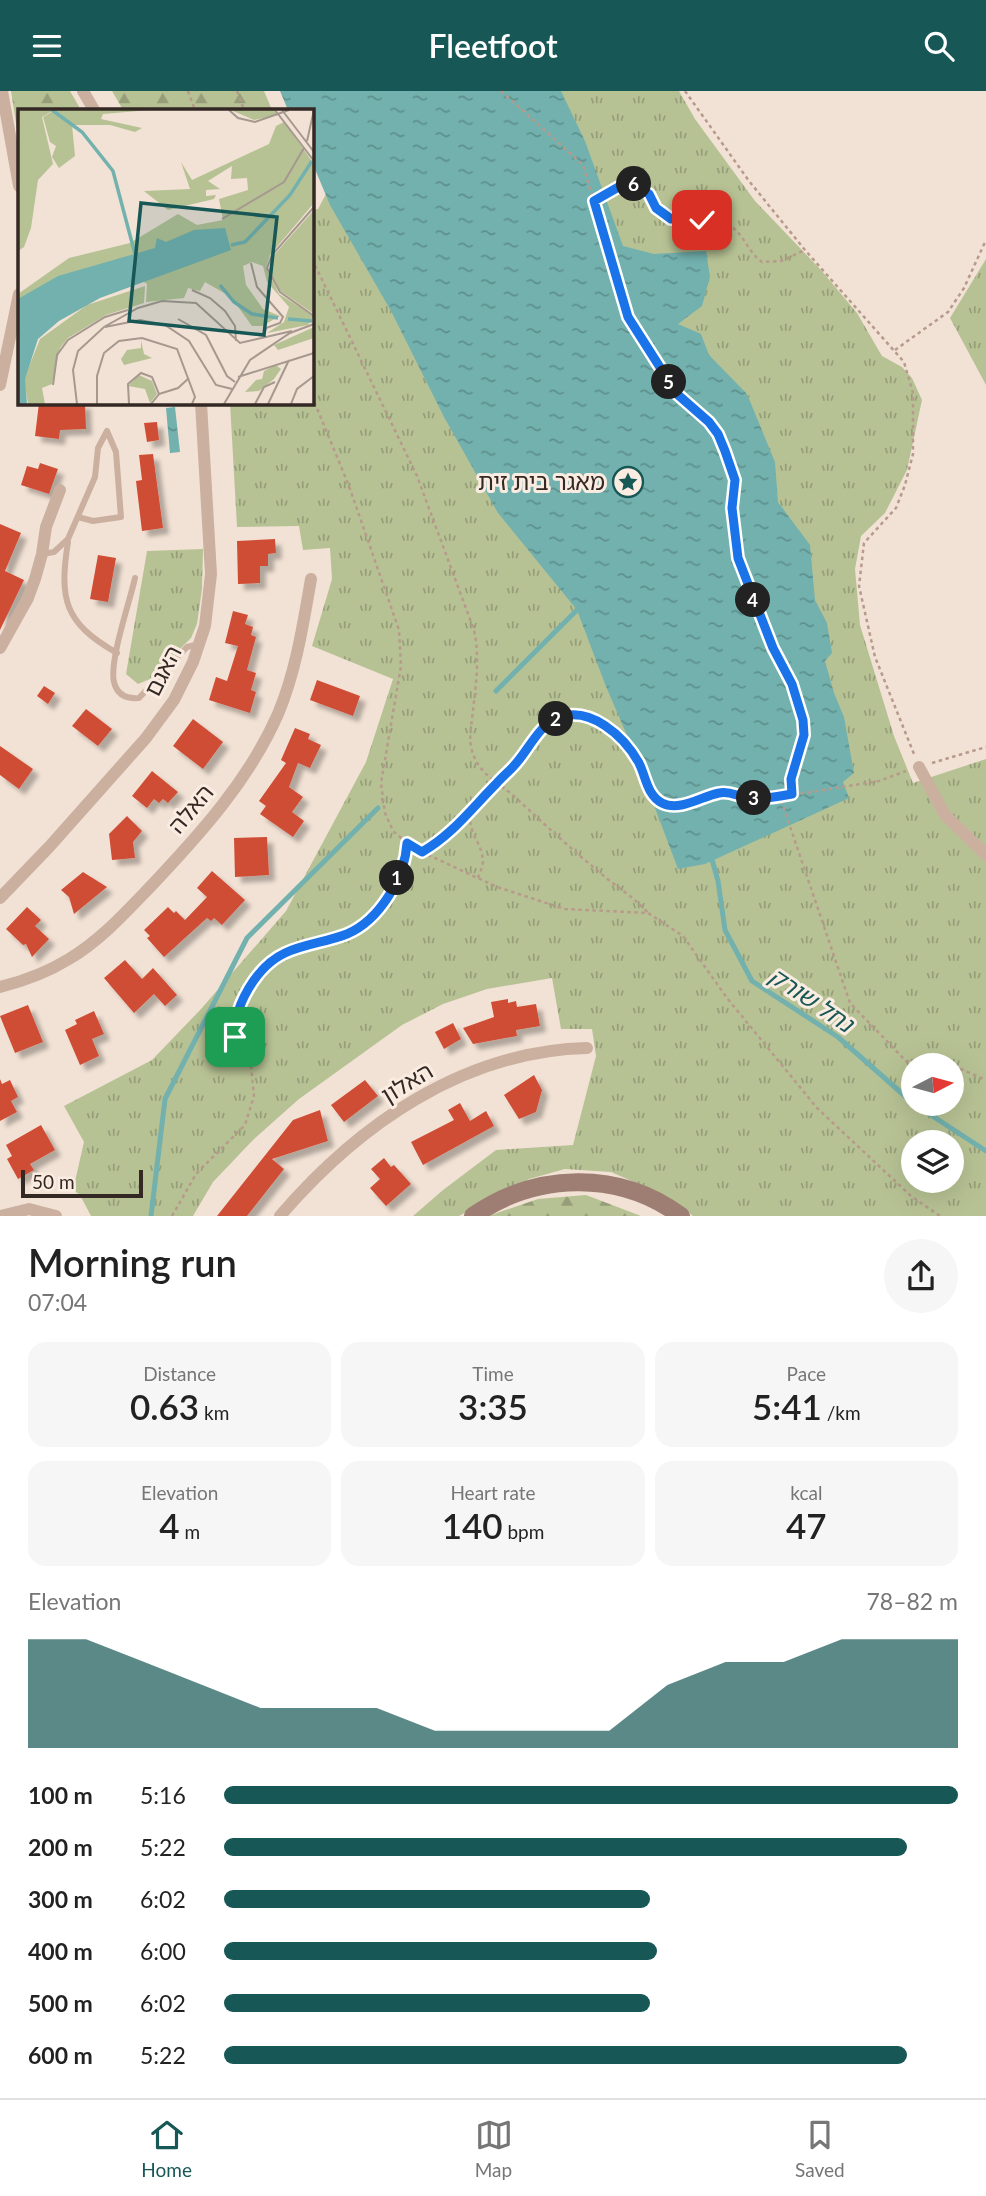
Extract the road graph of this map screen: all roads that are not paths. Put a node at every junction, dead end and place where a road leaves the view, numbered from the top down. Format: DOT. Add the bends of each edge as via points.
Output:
graph roads {
  1 [pos="2,91"];
  2 [pos="83,91"];
  3 [pos="93,91"];
  4 [pos="94,109"];
  5 [pos="95,109"];
  6 [pos="5,127"];
  7 [pos="18,182"];
  8 [pos="18,299"];
  9 [pos="0,386"];
  10 [pos="201,404"];
  11 [pos="60,489"];
  12 [pos="78,517"];
  13 [pos="68,539"];
  14 [pos="42,554"];
  15 [pos="135,578"];
  16 [pos="311,579"];
  17 [pos="200,644"];
  18 [pos="0,649"];
  19 [pos="117,653"];
  20 [pos="919,767"];
  21 [pos="986,855"];
  22 [pos="0,898"];
  23 [pos="0,987"];
  24 [pos="587,1048"];
  25 [pos="1,1216"];
  26 [pos="56,1216"];
  27 [pos="280,1216"];
  28 [pos="473,1216"];
  29 [pos="681,1216"];
  1 -- 6 [label="street"];
  2 -- 4 [label="street"];
  3 -- 5 [label="street"];
  6 -- 7 [label="street"];
  8 -- 9 [label="street"];
  10 -- 17 [label="street, האגם" via="211,574"];
  11 -- 14 [label="street"];
  12 -- 12 [label="lane" via="93,521 121,517 116,452 107,431"];
  12 -- 13 [label="lane"];
  13 -- 14 [label="lane" via="54,552"];
  13 -- 19 [label="lane" via="66,600 75,622"];
  14 -- 18 [label="street" via="28,598"];
  15 -- 19 [label="lane"];
  16 -- 23 [label="street, האלה" via="287,690 266,738 233,791 161,876 98,938 50,969"];
  17 -- 19 [label="lane" via="187,647 138,698 129,699 113,679"];
  17 -- 22 [label="street, האגם" via="184,681 146,738"];
  20 -- 21 [label="street" via="945,815"];
  24 -- 27 [label="street, האלון" via="515,1056 435,1088 355,1142"];
  25 -- 26 [label="street" via="29,1209"];
  28 -- 29 [label="main road" via="534,1187 589,1181 644,1195"];
}
